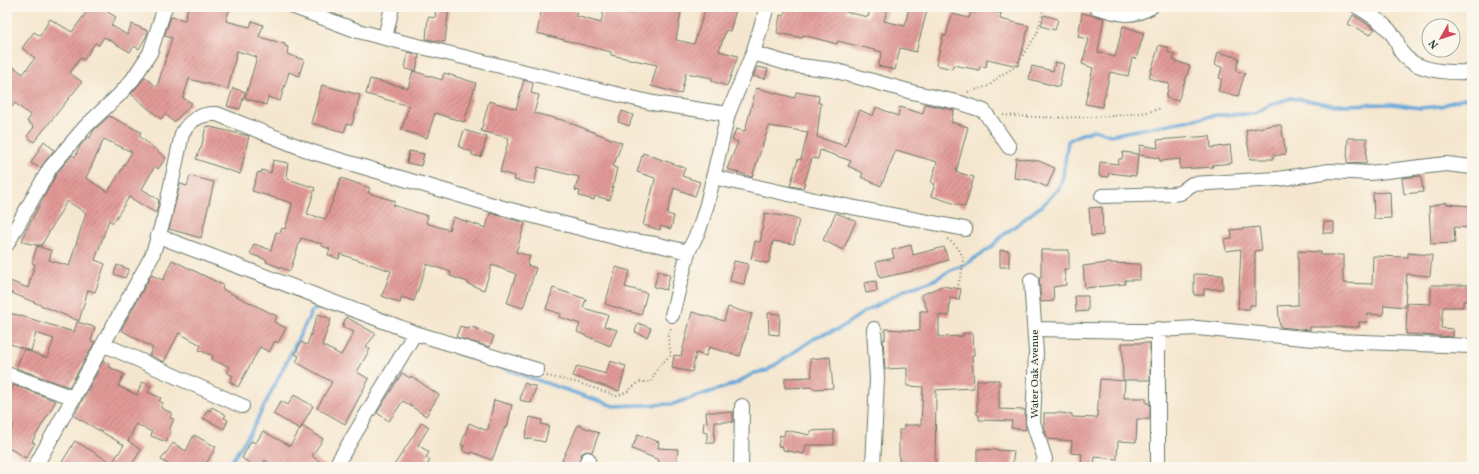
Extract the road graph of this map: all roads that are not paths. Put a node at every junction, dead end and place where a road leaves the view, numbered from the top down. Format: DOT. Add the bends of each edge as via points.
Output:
graph roads {
  1 [pos="165,7"];
  2 [pos="294,7"];
  3 [pos="392,7"];
  4 [pos="767,7"];
  5 [pos="1096,7"];
  6 [pos="1151,7"];
  7 [pos="1358,7"];
  8 [pos="385,38"];
  9 [pos="753,53"];
  10 [pos="1472,72"];
  11 [pos="728,114"];
  12 [pos="1009,148"];
  13 [pos="1472,167"];
  14 [pos="713,176"];
  15 [pos="1102,196"];
  16 [pos="965,229"];
  17 [pos="158,236"];
  18 [pos="7,244"];
  19 [pos="688,252"];
  20 [pos="1031,280"];
  21 [pos="672,315"];
  22 [pos="874,329"];
  23 [pos="1035,329"];
  24 [pos="1158,329"];
  25 [pos="415,333"];
  26 [pos="103,344"];
  27 [pos="1472,346"];
  28 [pos="537,370"];
  29 [pos="7,374"];
  30 [pos="74,398"];
  31 [pos="242,406"];
  32 [pos="742,406"];
  33 [pos="35,467"];
  34 [pos="335,467"];
  35 [pos="741,467"];
  36 [pos="873,467"];
  37 [pos="1041,467"];
  38 [pos="1158,467"];
  1 -- 18 [label="street" via="150,52 133,79 86,126 50,168"];
  2 -- 8 [label="street"];
  3 -- 8 [label="street"];
  4 -- 9 [label="street"];
  5 -- 6 [label="street" via="1126,16"];
  7 -- 10 [label="street" via="1388,28 1397,39 1401,52 1413,62 1430,70"];
  8 -- 11 [label="street" via="653,102"];
  9 -- 11 [label="street"];
  9 -- 12 [label="street" via="793,65 833,70 984,111"];
  11 -- 14 [label="street"];
  13 -- 15 [label="street" via="1446,164 1370,173 1330,171 1278,179 1192,184 1180,193 1172,194"];
  14 -- 16 [label="street" via="815,200"];
  14 -- 19 [label="street" via="699,230"];
  17 -- 19 [label="street" via="174,178 182,134 188,124 208,113 312,152 503,208 626,240"];
  17 -- 25 [label="street"];
  17 -- 26 [label="street" via="152,256"];
  19 -- 21 [label="street"];
  20 -- 23 [label="street, Water Oak Avenue"];
  22 -- 36 [label="street" via="877,378"];
  23 -- 24 [label="street"];
  23 -- 37 [label="street, Water Oak Avenue" via="1033,422 1045,459"];
  24 -- 27 [label="street" via="1198,328 1335,341"];
  24 -- 38 [label="street"];
  25 -- 28 [label="street"];
  25 -- 34 [label="street"];
  26 -- 30 [label="street"];
  26 -- 31 [label="street"];
  29 -- 30 [label="street"];
  30 -- 33 [label="street"];
  32 -- 35 [label="street"];
}
